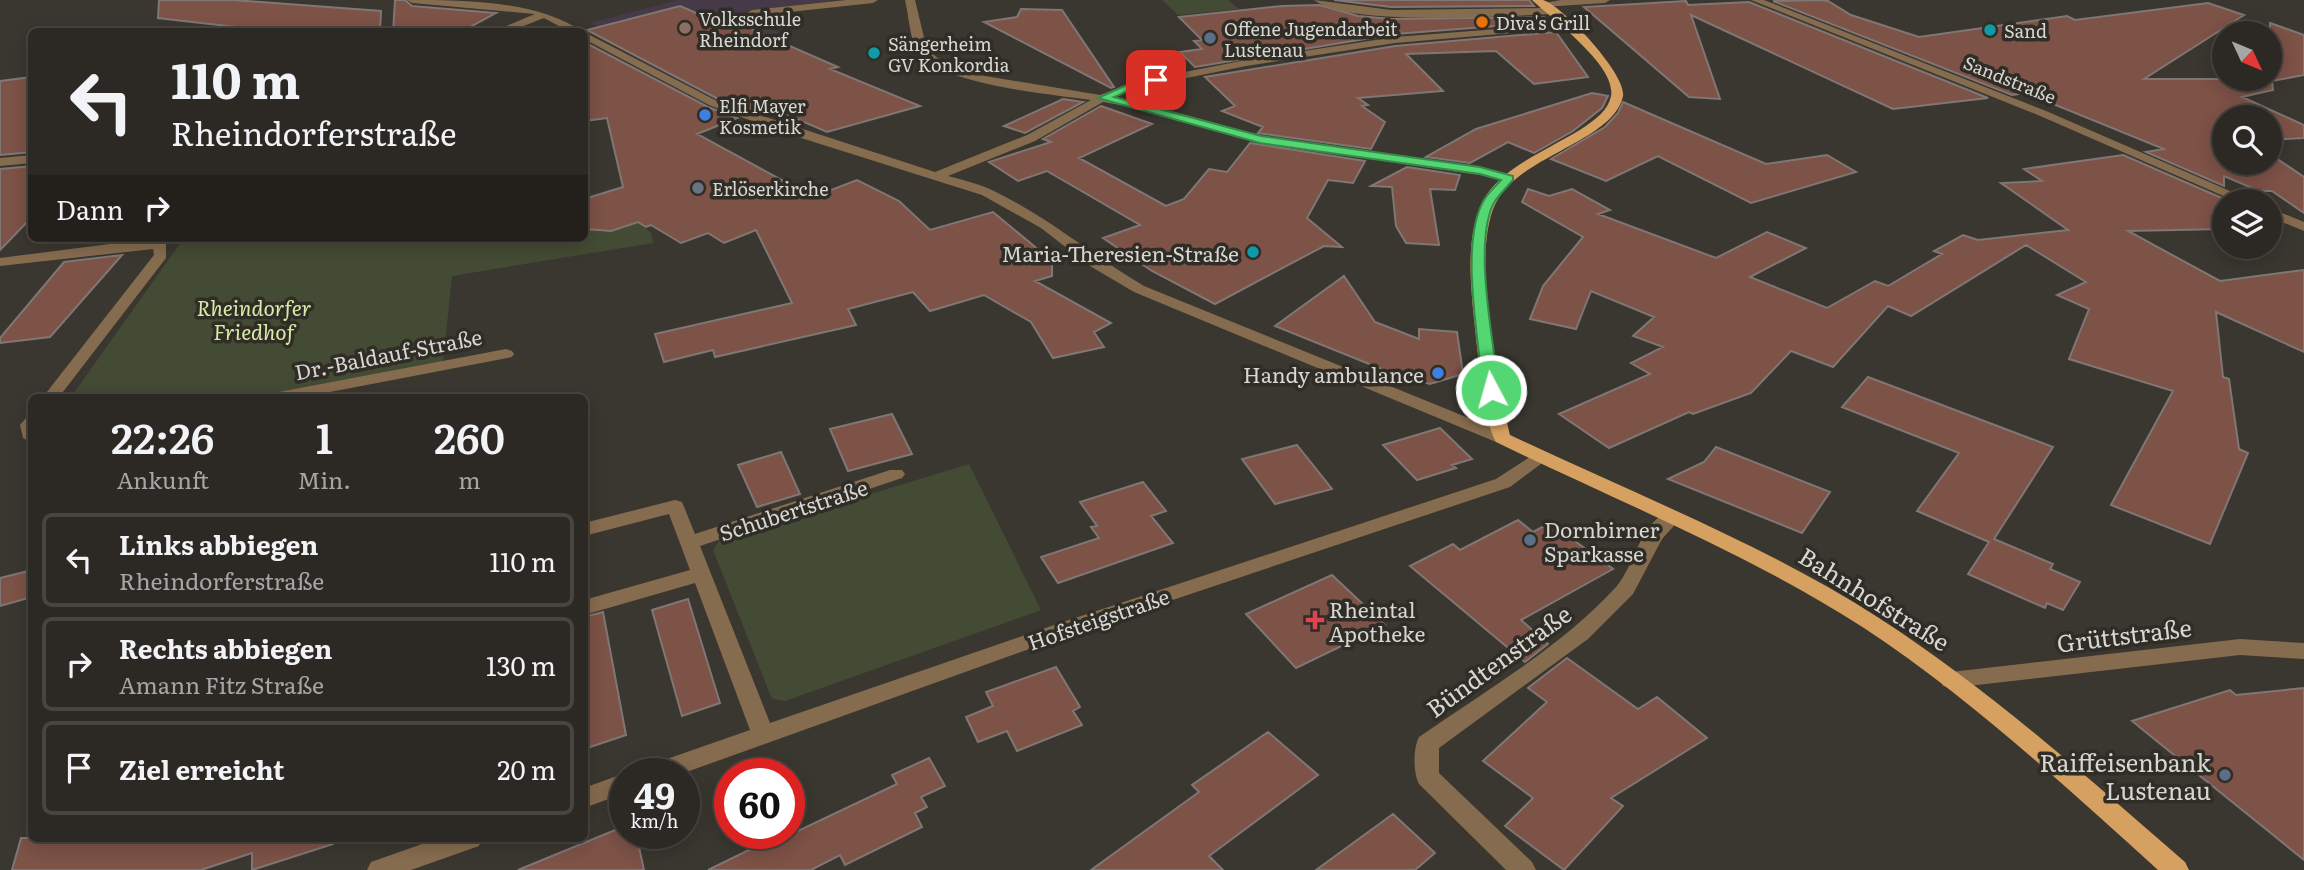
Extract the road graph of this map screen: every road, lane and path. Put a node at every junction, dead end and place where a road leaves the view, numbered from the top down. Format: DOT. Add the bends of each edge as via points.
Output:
graph roads {
  1 [pos="412,0"];
  2 [pos="873,0"];
  3 [pos="910,0"];
  4 [pos="1318,0"];
  5 [pos="1605,0"];
  6 [pos="1756,0"];
  7 [pos="542,2"];
  8 [pos="1544,5"];
  9 [pos="528,9"];
  10 [pos="752,13"];
  11 [pos="545,14"];
  12 [pos="1568,25"];
  13 [pos="508,28"];
  14 [pos="571,28"];
  15 [pos="588,37"];
  16 [pos="1103,98"];
  17 [pos="28,159"];
  18 [pos="0,162"];
  19 [pos="938,175"];
  20 [pos="1509,178"];
  21 [pos="2218,189"];
  22 [pos="2282,217"];
  23 [pos="2304,227"];
  24 [pos="154,242"];
  25 [pos="162,242"];
  26 [pos="0,262"];
  27 [pos="506,354"];
  28 [pos="53,394"];
  29 [pos="295,394"];
  30 [pos="1502,438"];
  31 [pos="1539,457"];
  32 [pos="896,474"];
  33 [pos="1672,517"];
  34 [pos="588,529"];
  35 [pos="689,543"];
  36 [pos="701,574"];
  37 [pos="588,607"];
  38 [pos="2304,651"];
  39 [pos="1951,680"];
  40 [pos="763,734"];
  41 [pos="696,758"];
  42 [pos="609,788"];
  43 [pos="588,796"];
  44 [pos="459,842"];
  45 [pos="380,870"];
  46 [pos="1523,870"];
  47 [pos="2176,870"];
  1 -- 9 [label="street"];
  2 -- 10 [label="street"];
  3 -- 16 [label="street" via="922,51 941,65 971,77"];
  4 -- 8 [label="street" via="1333,8 1455,13"];
  5 -- 8 [label="street"];
  6 -- 21 [label="street, Sandstraße" via="2030,108"];
  7 -- 9 [label="street"];
  8 -- 12 [label="main road"];
  9 -- 11 [label="street"];
  11 -- 13 [label="street"];
  11 -- 14 [label="street"];
  12 -- 16 [label="street" via="1395,40 1246,63 1134,85"];
  12 -- 20 [label="main road" via="1600,58 1616,85 1611,112"];
  15 -- 19 [label="street" via="713,103"];
  16 -- 19 [label="street" via="1031,138"];
  16 -- 20 [label="street" via="1260,139"];
  17 -- 18 [label="street"];
  19 -- 30 [label="street" via="999,198 1139,289"];
  20 -- 30 [label="main road" via="1489,201 1477,255 1491,390"];
  22 -- 23 [label="street"];
  24 -- 26 [label="street"];
  25 -- 28 [label="street" via="162,254"];
  27 -- 29 [label="street, Dr.-Baldauf-Straße"];
  30 -- 31 [label="main road, Bahnhofstraße"];
  31 -- 33 [label="main road, Bahnhofstraße"];
  31 -- 40 [label="street, Hofsteigstraße" via="1503,483"];
  32 -- 35 [label="street, Schubertstraße"];
  33 -- 39 [label="main road, Bahnhofstraße" via="1735,546 1871,623"];
  33 -- 46 [label="street, Bündtenstraße" via="1654,536 1626,589 1581,634 1427,744 1427,777"];
  34 -- 35 [label="street, Schubertstraße" via="675,506"];
  35 -- 36 [label="street, Schubertstraße"];
  36 -- 37 [label="street"];
  36 -- 40 [label="street, Schubertstraße"];
  38 -- 39 [label="street, Grüttstraße" via="2240,647"];
  39 -- 47 [label="main road, Bahnhofstraße"];
  40 -- 41 [label="street, Hofsteigstraße"];
  42 -- 43 [label="street"];
  44 -- 45 [label="street"];
}
